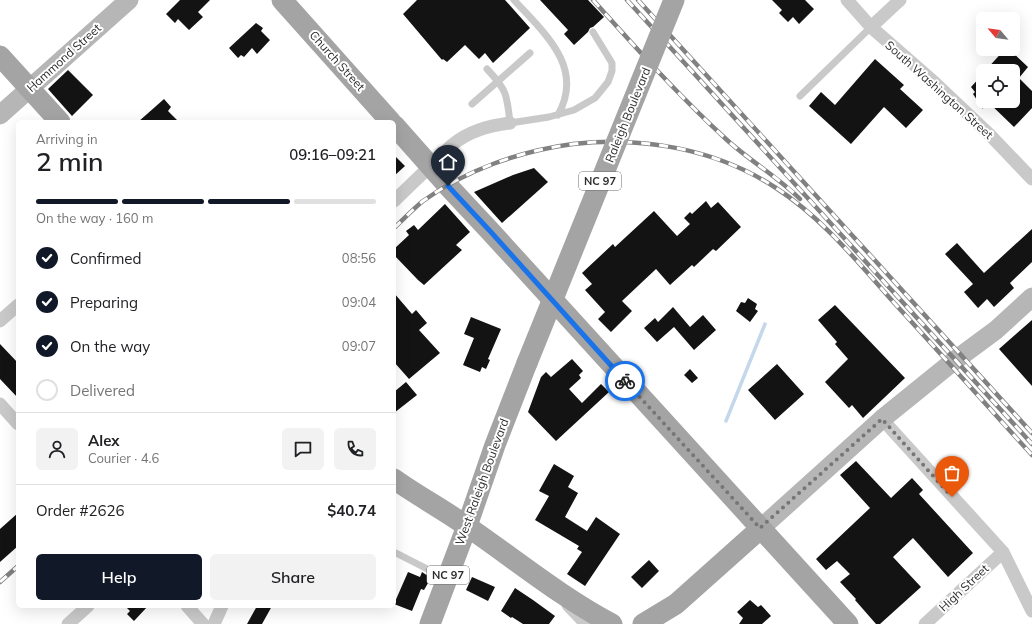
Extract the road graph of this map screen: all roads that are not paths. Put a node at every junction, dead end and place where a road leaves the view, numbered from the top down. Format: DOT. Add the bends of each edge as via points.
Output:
graph roads {
  1 [pos="128,0"];
  2 [pos="514,0"];
  3 [pos="674,0"];
  4 [pos="847,0"];
  5 [pos="900,0"];
  6 [pos="289,2"];
  7 [pos="871,27"];
  8 [pos="593,32"];
  9 [pos="530,53"];
  10 [pos="0,58"];
  11 [pos="487,69"];
  12 [pos="498,80"];
  13 [pos="29,89"];
  14 [pos="800,96"];
  15 [pos="472,104"];
  16 [pos="558,115"];
  17 [pos="0,116"];
  18 [pos="58,120"];
  19 [pos="389,120"];
  20 [pos="510,123"];
  21 [pos="396,127"];
  22 [pos="431,166"];
  23 [pos="1032,179"];
  24 [pos="396,199"];
  25 [pos="1032,297"];
  26 [pos="16,307"];
  27 [pos="0,321"];
  28 [pos="527,363"];
  29 [pos="0,404"];
  30 [pos="882,419"];
  31 [pos="16,422"];
  32 [pos="396,480"];
  33 [pos="467,526"];
  34 [pos="760,528"];
  35 [pos="1003,552"];
  36 [pos="396,553"];
  37 [pos="447,579"];
  38 [pos="555,590"];
  39 [pos="676,604"];
  40 [pos="86,608"];
  41 [pos="189,608"];
  42 [pos="221,608"];
  43 [pos="1032,611"];
  44 [pos="68,624"];
  45 [pos="203,624"];
  46 [pos="214,624"];
  47 [pos="430,624"];
  48 [pos="586,624"];
  49 [pos="612,624"];
  50 [pos="643,624"];
  51 [pos="658,624"];
  52 [pos="848,624"];
  53 [pos="925,624"];
  1 -- 13 [label="street, Hammond Street"];
  2 -- 16 [label="lane" via="546,35 561,56 566,92"];
  3 -- 28 [label="main road, Raleigh Boulevard / NC 97, bridge"];
  4 -- 7 [label="street, South Washington Street"];
  5 -- 7 [label="street"];
  6 -- 19 [label="main road, Church Street"];
  7 -- 14 [label="lane"];
  7 -- 23 [label="street, South Washington Street" via="964,110"];
  8 -- 16 [label="lane" via="612,63 608,82 596,98"];
  9 -- 12 [label="lane"];
  10 -- 13 [label="main road"];
  11 -- 12 [label="lane"];
  12 -- 15 [label="lane"];
  12 -- 20 [label="lane" via="507,98"];
  13 -- 17 [label="street, Hammond Street"];
  13 -- 18 [label="main road"];
  16 -- 20 [label="lane"];
  20 -- 22 [label="street" via="477,130 461,138"];
  21 -- 22 [label="main road"];
  22 -- 24 [label="street"];
  22 -- 34 [label="main road"];
  25 -- 30 [label="street" via="996,330"];
  26 -- 27 [label="street"];
  28 -- 33 [label="main road, West Raleigh Boulevard / NC 97"];
  29 -- 31 [label="street"];
  30 -- 34 [label="street"];
  30 -- 35 [label="street"];
  32 -- 33 [label="main road"];
  33 -- 37 [label="main road, West Raleigh Boulevard / NC 97"];
  33 -- 38 [label="main road"];
  34 -- 39 [label="main road"];
  34 -- 52 [label="main road"];
  35 -- 43 [label="street"];
  35 -- 53 [label="street, High Street"];
  36 -- 37 [label="lane"];
  37 -- 47 [label="main road, West Raleigh Boulevard / NC 97"];
  38 -- 48 [label="street"];
  38 -- 49 [label="main road"];
  39 -- 50 [label="main road"];
  39 -- 51 [label="street"];
  40 -- 44 [label="street"];
  41 -- 45 [label="street"];
  42 -- 46 [label="street"];
}
